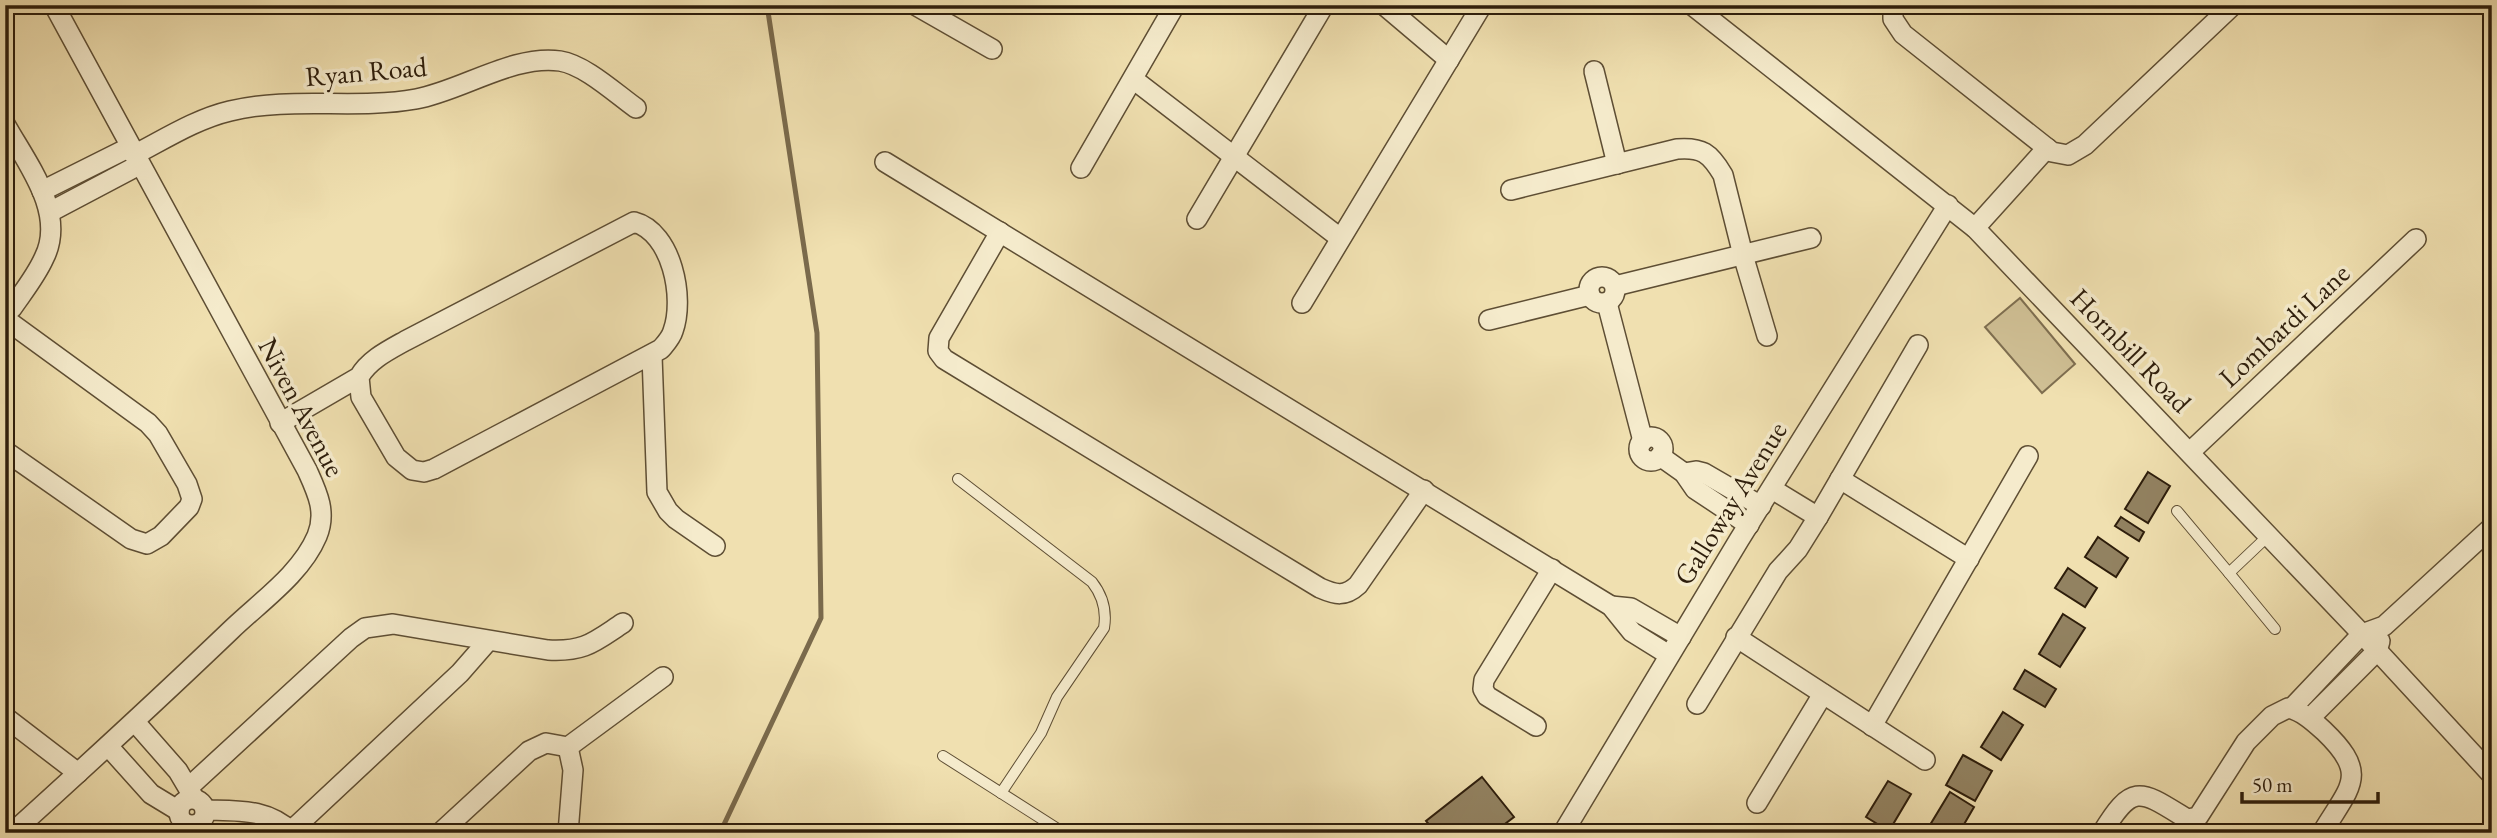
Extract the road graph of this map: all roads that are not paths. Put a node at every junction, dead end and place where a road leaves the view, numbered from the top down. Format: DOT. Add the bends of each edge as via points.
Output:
graph roads {
  1 [pos="54,5"];
  2 [pos="915,5"];
  3 [pos="1175,5"];
  4 [pos="1324,5"];
  5 [pos="1384,5"];
  6 [pos="1482,5"];
  7 [pos="1692,5"];
  8 [pos="1893,5"];
  9 [pos="2234,5"];
  10 [pos="992,49"];
  11 [pos="1449,60"];
  12 [pos="1594,71"];
  13 [pos="1133,79"];
  14 [pos="636,108"];
  15 [pos="5,124"];
  16 [pos="2047,148"];
  17 [pos="134,155"];
  18 [pos="1234,156"];
  19 [pos="886,162"];
  20 [pos="1617,164"];
  21 [pos="1081,168"];
  22 [pos="1510,190"];
  23 [pos="42,191"];
  24 [pos="1948,205"];
  25 [pos="50,212"];
  26 [pos="1197,219"];
  27 [pos="1975,228"];
  28 [pos="1000,232"];
  29 [pos="1340,238"];
  30 [pos="1811,238"];
  31 [pos="2416,239"];
  32 [pos="1743,255"];
  33 [pos="1604,294"];
  34 [pos="1302,303"];
  35 [pos="9,316"];
  36 [pos="1489,320"];
  37 [pos="1766,336"];
  38 [pos="1918,345"];
  39 [pos="652,356"];
  40 [pos="359,377"];
  41 [pos="280,423"];
  42 [pos="5,451"];
  43 [pos="2190,452"];
  44 [pos="2028,456"];
  45 [pos="1684,473"];
  46 [pos="958,479"];
  47 [pos="1840,480"];
  48 [pos="1772,489"];
  49 [pos="1423,490"];
  50 [pos="1761,506"];
  51 [pos="2177,511"];
  52 [pos="1818,517"];
  53 [pos="1749,525"];
  54 [pos="2492,527"];
  55 [pos="2268,536"];
  56 [pos="715,546"];
  57 [pos="1969,559"];
  58 [pos="1552,569"];
  59 [pos="2229,573"];
  60 [pos="1611,606"];
  61 [pos="623,623"];
  62 [pos="2384,626"];
  63 [pos="2275,629"];
  64 [pos="2362,634"];
  65 [pos="1681,637"];
  66 [pos="1736,637"];
  67 [pos="488,641"];
  68 [pos="2377,651"];
  69 [pos="1669,655"];
  70 [pos="663,677"];
  71 [pos="1823,694"];
  72 [pos="1697,704"];
  73 [pos="2292,708"];
  74 [pos="5,717"];
  75 [pos="2310,718"];
  76 [pos="135,722"];
  77 [pos="1536,726"];
  78 [pos="1872,726"];
  79 [pos="108,746"];
  80 [pos="568,747"];
  81 [pos="943,756"];
  82 [pos="1925,760"];
  83 [pos="78,773"];
  84 [pos="2492,775"];
  85 [pos="1001,793"];
  86 [pos="196,798"];
  87 [pos="1757,803"];
  88 [pos="184,823"];
  89 [pos="292,832"];
  90 [pos="12,833"];
  91 [pos="440,833"];
  92 [pos="568,833"];
  93 [pos="1064,833"];
  94 [pos="1563,833"];
  95 [pos="2102,833"];
  96 [pos="2322,833"];
  1 -- 17 [label="street, Niven Avenue"];
  2 -- 10 [label="street"];
  3 -- 13 [label="street"];
  4 -- 18 [label="street"];
  5 -- 11 [label="street"];
  6 -- 11 [label="street"];
  7 -- 24 [label="street, Hornbill Road"];
  8 -- 16 [label="street" via="1893,19 1903,34"];
  9 -- 16 [label="street" via="2085,145 2068,155"];
  11 -- 29 [label="street"];
  12 -- 20 [label="street"];
  13 -- 18 [label="street"];
  13 -- 21 [label="street"];
  14 -- 17 [label="street, Ryan Road" via="579,67 541,61 418,99 231,111 202,120"];
  15 -- 23 [label="street"];
  16 -- 27 [label="street"];
  17 -- 23 [label="street"];
  17 -- 25 [label="street"];
  17 -- 41 [label="street, Niven Avenue"];
  18 -- 26 [label="street"];
  18 -- 29 [label="street"];
  19 -- 28 [label="street"];
  20 -- 22 [label="street"];
  20 -- 32 [label="street" via="1677,149 1694,148 1707,154 1723,175"];
  23 -- 25 [label="street"];
  24 -- 27 [label="street, Hornbill Road"];
  24 -- 48 [label="street, Galloway Avenue"];
  25 -- 35 [label="street" via="46,257"];
  27 -- 43 [label="street, Hornbill Road"];
  28 -- 49 [label="street"];
  28 -- 49 [label="street" via="939,338 938,351 944,359 1320,589 1343,595 1358,585"];
  29 -- 34 [label="street"];
  30 -- 32 [label="street"];
  31 -- 43 [label="street, Lombardi Lane"];
  32 -- 33 [label="street"];
  32 -- 37 [label="street"];
  33 -- 36 [label="street"];
  33 -- 45 [label="street" via="1643,441 1640,451 1645,459 1660,456"];
  35 -- 42 [label="street" via="148,423 181,472 192,499 161,536 142,543"];
  38 -- 47 [label="street"];
  39 -- 40 [label="street" via="424,472 412,470 396,457 361,397"];
  39 -- 40 [label="street" via="674,330 676,282 656,235 634,222 404,341 374,360"];
  39 -- 56 [label="street" via="657,492 676,519"];
  40 -- 41 [label="street"];
  41 -- 76 [label="street, Niven Avenue" via="321,506 317,536 295,569"];
  43 -- 55 [label="street, Hornbill Road"];
  44 -- 57 [label="street"];
  45 -- 50 [label="street" via="1704,473"];
  45 -- 53 [label="street" via="1695,489"];
  46 -- 85 [label="lane" via="1091,582 1104,601 1104,628 1057,696 1041,733"];
  47 -- 52 [label="street"];
  47 -- 57 [label="street"];
  48 -- 50 [label="street, Galloway Avenue"];
  48 -- 52 [label="street"];
  49 -- 58 [label="street"];
  50 -- 53 [label="street, Galloway Avenue"];
  51 -- 59 [label="lane"];
  52 -- 66 [label="street"];
  53 -- 65 [label="street, Galloway Avenue"];
  54 -- 62 [label="street"];
  55 -- 59 [label="lane"];
  55 -- 64 [label="street, Hornbill Road"];
  57 -- 78 [label="street"];
  58 -- 60 [label="street"];
  58 -- 77 [label="street" via="1484,680 1487,696"];
  59 -- 63 [label="lane"];
  60 -- 65 [label="street" via="1632,608"];
  60 -- 69 [label="street" via="1632,632"];
  61 -- 67 [label="street" via="577,650"];
  62 -- 64 [label="street"];
  62 -- 68 [label="street"];
  64 -- 68 [label="street, Hornbill Road"];
  64 -- 73 [label="street"];
  65 -- 69 [label="street, Galloway Avenue"];
  66 -- 71 [label="street"];
  66 -- 72 [label="street"];
  67 -- 86 [label="street" via="393,624 365,628"];
  67 -- 89 [label="street"];
  68 -- 75 [label="street"];
  68 -- 84 [label="street, Hornbill Road"];
  69 -- 94 [label="street, Galloway Avenue"];
  70 -- 80 [label="street"];
  71 -- 78 [label="street"];
  71 -- 87 [label="street"];
  73 -- 75 [label="street"];
  73 -- 95 [label="street" via="2272,716 2246,742 2198,817 2187,818 2159,802 2133,796 2119,806"];
  74 -- 83 [label="street"];
  75 -- 96 [label="street" via="2351,765 2348,789"];
  76 -- 79 [label="street, Niven Avenue"];
  76 -- 86 [label="street"];
  78 -- 82 [label="street"];
  79 -- 83 [label="street, Niven Avenue"];
  79 -- 88 [label="street"];
  80 -- 91 [label="street" via="539,744"];
  80 -- 92 [label="street" via="573,771"];
  81 -- 85 [label="lane"];
  83 -- 90 [label="street, Niven Avenue"];
  85 -- 93 [label="lane"];
  86 -- 88 [label="street" via="201,821"];
  86 -- 89 [label="street" via="268,815"];
}
